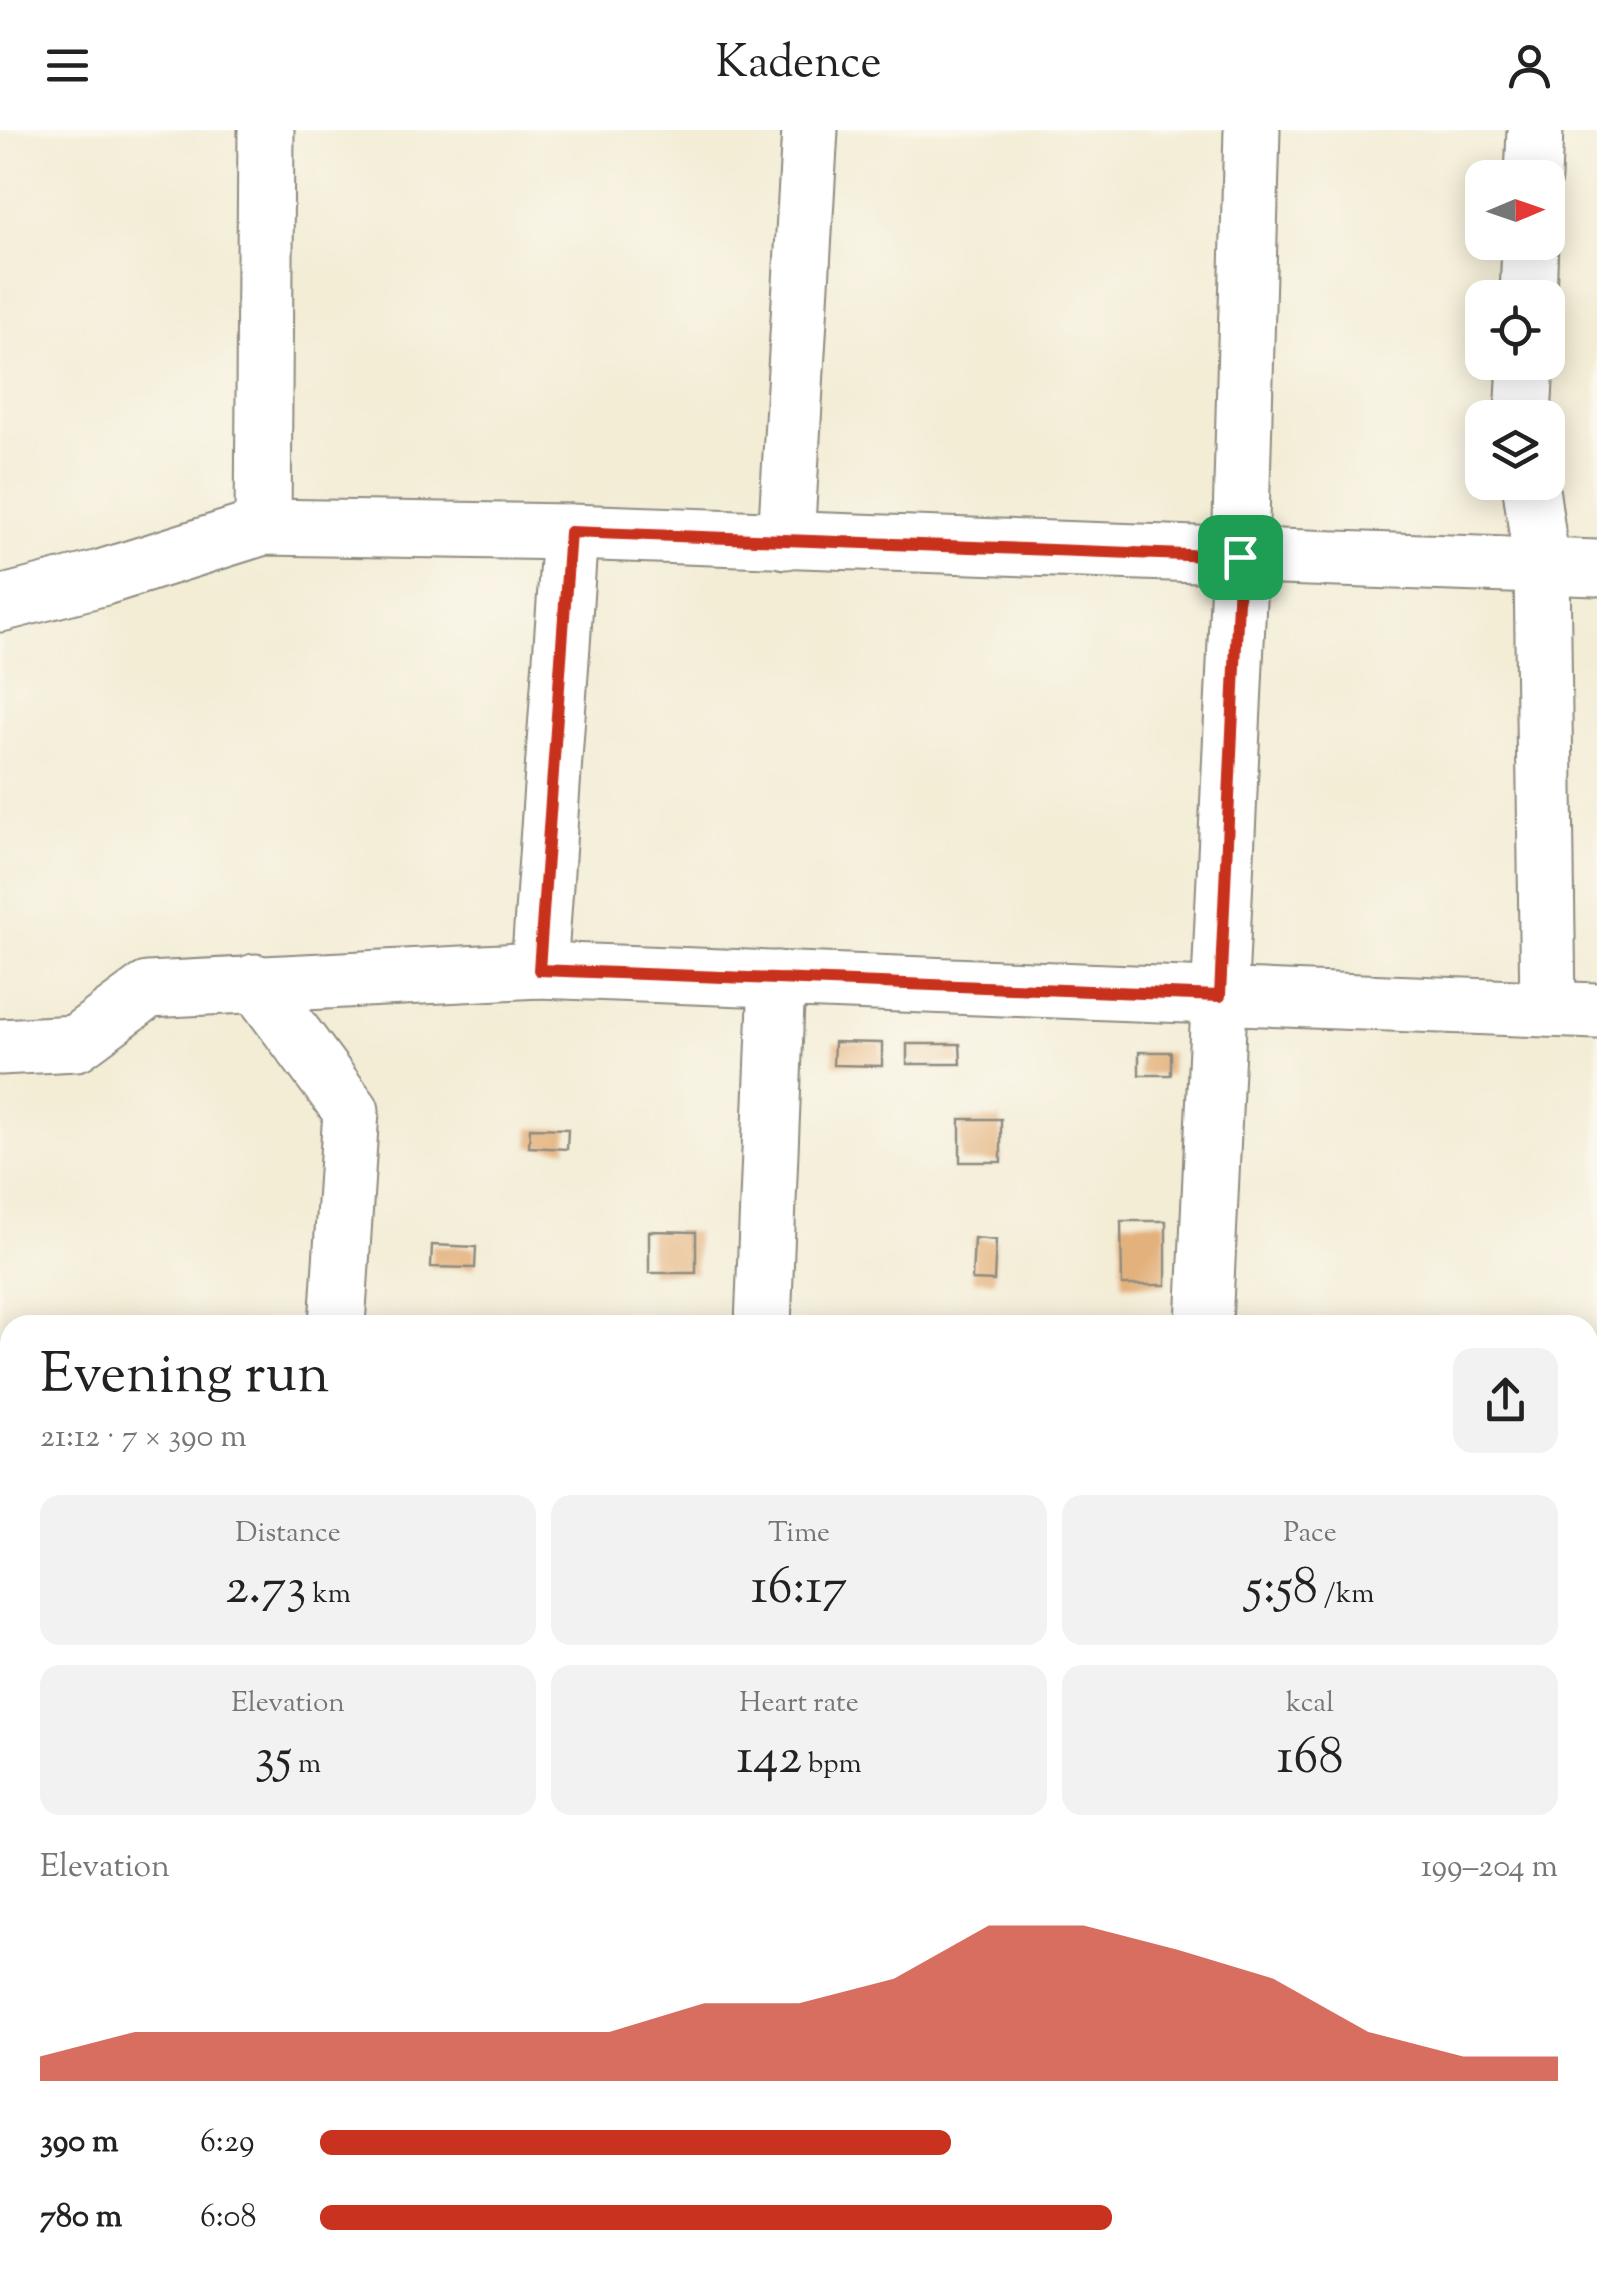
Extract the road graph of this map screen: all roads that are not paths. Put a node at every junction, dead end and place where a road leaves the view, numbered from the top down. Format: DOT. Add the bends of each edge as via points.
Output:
graph roads {
  1 [pos="266,130"];
  2 [pos="810,130"];
  3 [pos="1252,130"];
  4 [pos="1535,130"];
  5 [pos="1534,160"];
  6 [pos="1533,500"];
  7 [pos="262,526"];
  8 [pos="570,532"];
  9 [pos="786,542"];
  10 [pos="1240,557"];
  11 [pos="1542,566"];
  12 [pos="1597,568"];
  13 [pos="0,604"];
  14 [pos="539,970"];
  15 [pos="777,979"];
  16 [pos="255,982"];
  17 [pos="1220,996"];
  18 [pos="1573,1010"];
  19 [pos="0,1047"];
  20 [pos="338,1315"];
  21 [pos="763,1315"];
  22 [pos="1204,1315"];
  1 -- 7 [label="street"];
  2 -- 9 [label="street"];
  3 -- 10 [label="street"];
  4 -- 5 [label="street"];
  6 -- 11 [label="street"];
  7 -- 8 [label="street"];
  7 -- 13 [label="street"];
  8 -- 9 [label="street"];
  8 -- 14 [label="street"];
  9 -- 10 [label="street"];
  10 -- 11 [label="street"];
  10 -- 17 [label="street"];
  11 -- 12 [label="street"];
  11 -- 18 [label="street"];
  14 -- 15 [label="street"];
  14 -- 16 [label="street"];
  15 -- 17 [label="street"];
  15 -- 21 [label="street"];
  16 -- 19 [label="street" via="148,990 76,1042"];
  16 -- 20 [label="street" via="351,1111"];
  17 -- 18 [label="street"];
  17 -- 22 [label="street"];
}
